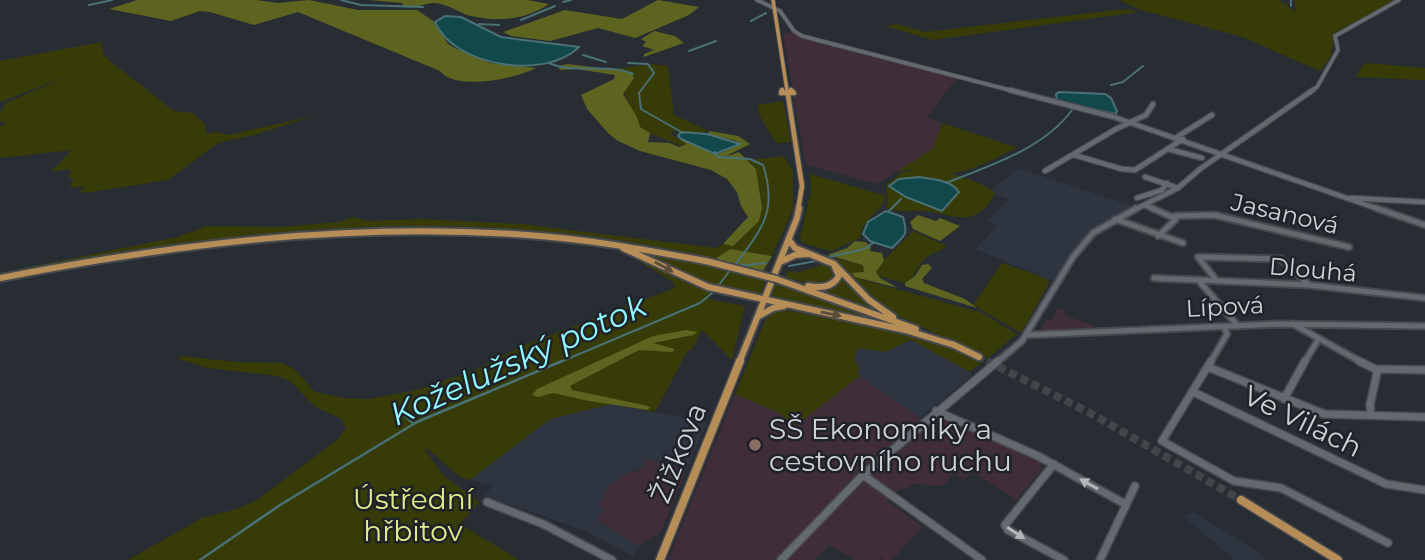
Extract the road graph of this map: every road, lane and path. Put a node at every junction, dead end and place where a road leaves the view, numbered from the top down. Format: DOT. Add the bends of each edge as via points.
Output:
graph roads {
  1 [pos="757,0"];
  2 [pos="773,0"];
  3 [pos="1399,0"];
  4 [pos="774,8"];
  5 [pos="779,92"];
  6 [pos="787,92"];
  7 [pos="1153,104"];
  8 [pos="1212,115"];
  9 [pos="1133,123"];
  10 [pos="1180,138"];
  11 [pos="1168,149"];
  12 [pos="1223,153"];
  13 [pos="1074,155"];
  14 [pos="1202,158"];
  15 [pos="1045,171"];
  16 [pos="1145,177"];
  17 [pos="1167,183"];
  18 [pos="1178,188"];
  19 [pos="1137,198"];
  20 [pos="1345,198"];
  21 [pos="1424,203"];
  22 [pos="1145,205"];
  23 [pos="1217,208"];
  24 [pos="1214,215"];
  25 [pos="1174,216"];
  26 [pos="1115,219"];
  27 [pos="1425,225"];
  28 [pos="528,233"];
  29 [pos="1158,236"];
  30 [pos="789,240"];
  31 [pos="1183,243"];
  32 [pos="1349,247"];
  33 [pos="785,248"];
  34 [pos="795,248"];
  35 [pos="808,254"];
  36 [pos="826,260"];
  37 [pos="780,262"];
  38 [pos="0,278"];
  39 [pos="1154,278"];
  40 [pos="1199,281"];
  41 [pos="1217,281"];
  42 [pos="795,284"];
  43 [pos="1309,285"];
  44 [pos="742,295"];
  45 [pos="766,297"];
  46 [pos="1425,298"];
  47 [pos="794,307"];
  48 [pos="757,317"];
  49 [pos="1293,323"];
  50 [pos="1238,326"];
  51 [pos="1425,326"];
  52 [pos="910,327"];
  53 [pos="1224,327"];
  54 [pos="1027,335"];
  55 [pos="1318,340"];
  56 [pos="954,345"];
  57 [pos="979,357"];
  58 [pos="1208,367"];
  59 [pos="1375,369"];
  60 [pos="1425,370"];
  61 [pos="1193,392"];
  62 [pos="1284,399"];
  63 [pos="936,411"];
  64 [pos="1371,415"];
  65 [pos="1425,417"];
  66 [pos="1162,441"];
  67 [pos="1054,464"];
  68 [pos="863,474"];
  69 [pos="1135,486"];
  70 [pos="1425,490"];
  71 [pos="1241,500"];
  72 [pos="488,502"];
  73 [pos="1125,504"];
  74 [pos="1388,543"];
  75 [pos="612,560"];
  76 [pos="660,560"];
  77 [pos="781,560"];
  78 [pos="982,560"];
  79 [pos="1064,560"];
  80 [pos="1100,560"];
  81 [pos="1338,560"];
  1 -- 4 [label="street"];
  2 -- 4 [label="main road, Žižkova"];
  3 -- 12 [label="street" via="1335,36 1338,50 1321,83"];
  4 -- 6 [label="main road, Žižkova"];
  4 -- 9 [label="street" via="796,33"];
  5 -- 6 [label="main road"];
  6 -- 30 [label="main road, Žižkova" via="802,186"];
  7 -- 9 [label="street" via="1146,116"];
  8 -- 10 [label="street"];
  9 -- 10 [label="street"];
  9 -- 13 [label="street"];
  10 -- 11 [label="street"];
  10 -- 12 [label="street"];
  11 -- 13 [label="street" via="1131,170"];
  11 -- 14 [label="street"];
  12 -- 18 [label="street"];
  12 -- 20 [label="street"];
  13 -- 15 [label="street"];
  16 -- 17 [label="street"];
  17 -- 18 [label="street"];
  17 -- 19 [label="street" via="1162,190"];
  18 -- 22 [label="street"];
  20 -- 21 [label="street"];
  20 -- 27 [label="street"];
  22 -- 25 [label="street"];
  22 -- 26 [label="street"];
  23 -- 24 [label="street, Jasanová"];
  24 -- 25 [label="street, Jasanová"];
  24 -- 32 [label="street, Jasanová"];
  25 -- 29 [label="street"];
  26 -- 29 [label="street"];
  26 -- 54 [label="street" via="1079,248"];
  28 -- 38 [label="main road" via="417,229 274,235 147,250"];
  28 -- 42 [label="main road, bridge" via="706,261"];
  28 -- 44 [label="main road, one-way" via="629,250 693,282"];
  29 -- 31 [label="street"];
  30 -- 33 [label="main road, Žižkova"];
  30 -- 34 [label="main road"];
  33 -- 34 [label="main road"];
  33 -- 35 [label="main road"];
  33 -- 37 [label="main road, Žižkova"];
  34 -- 36 [label="main road"];
  35 -- 36 [label="main road"];
  35 -- 37 [label="main road"];
  36 -- 42 [label="main road" via="839,272 834,283 815,287"];
  36 -- 52 [label="main road" via="873,303"];
  37 -- 45 [label="main road, Žižkova"];
  39 -- 40 [label="street, Dlouhá"];
  40 -- 41 [label="street, Dlouhá"];
  40 -- 50 [label="street"];
  41 -- 43 [label="street, Dlouhá"];
  41 -- 43 [label="street" via="1198,257 1282,259"];
  42 -- 52 [label="main road"];
  43 -- 46 [label="street, Dlouhá"];
  44 -- 45 [label="main road"];
  44 -- 48 [label="main road" via="756,303"];
  45 -- 47 [label="main road"];
  45 -- 48 [label="main road, Žižkova"];
  47 -- 48 [label="main road" via="776,307"];
  47 -- 56 [label="main road, one-way"];
  48 -- 76 [label="main road, Žižkova"];
  49 -- 50 [label="street, Lípová"];
  49 -- 51 [label="street, Lípová"];
  49 -- 55 [label="street"];
  50 -- 53 [label="street, Lípová"];
  52 -- 56 [label="main road"];
  53 -- 54 [label="street, Lípová"];
  53 -- 58 [label="street" via="1227,334"];
  54 -- 63 [label="street"];
  55 -- 59 [label="street"];
  55 -- 62 [label="street"];
  56 -- 57 [label="main road"];
  58 -- 61 [label="street"];
  58 -- 62 [label="street"];
  59 -- 60 [label="street"];
  59 -- 64 [label="street"];
  61 -- 66 [label="street"];
  61 -- 70 [label="street, Ve Vilách" via="1396,488"];
  62 -- 64 [label="street" via="1327,415"];
  63 -- 67 [label="street"];
  63 -- 68 [label="street"];
  64 -- 65 [label="street"];
  66 -- 74 [label="street" via="1234,481 1281,488"];
  73 -- 67 [label="street, one-way"];
  67 -- 79 [label="street, one-way" via="1005,525"];
  68 -- 77 [label="street"];
  68 -- 78 [label="street"];
  69 -- 73 [label="street"];
  71 -- 81 [label="main road"];
  72 -- 75 [label="street"];
  73 -- 80 [label="street"];
}
